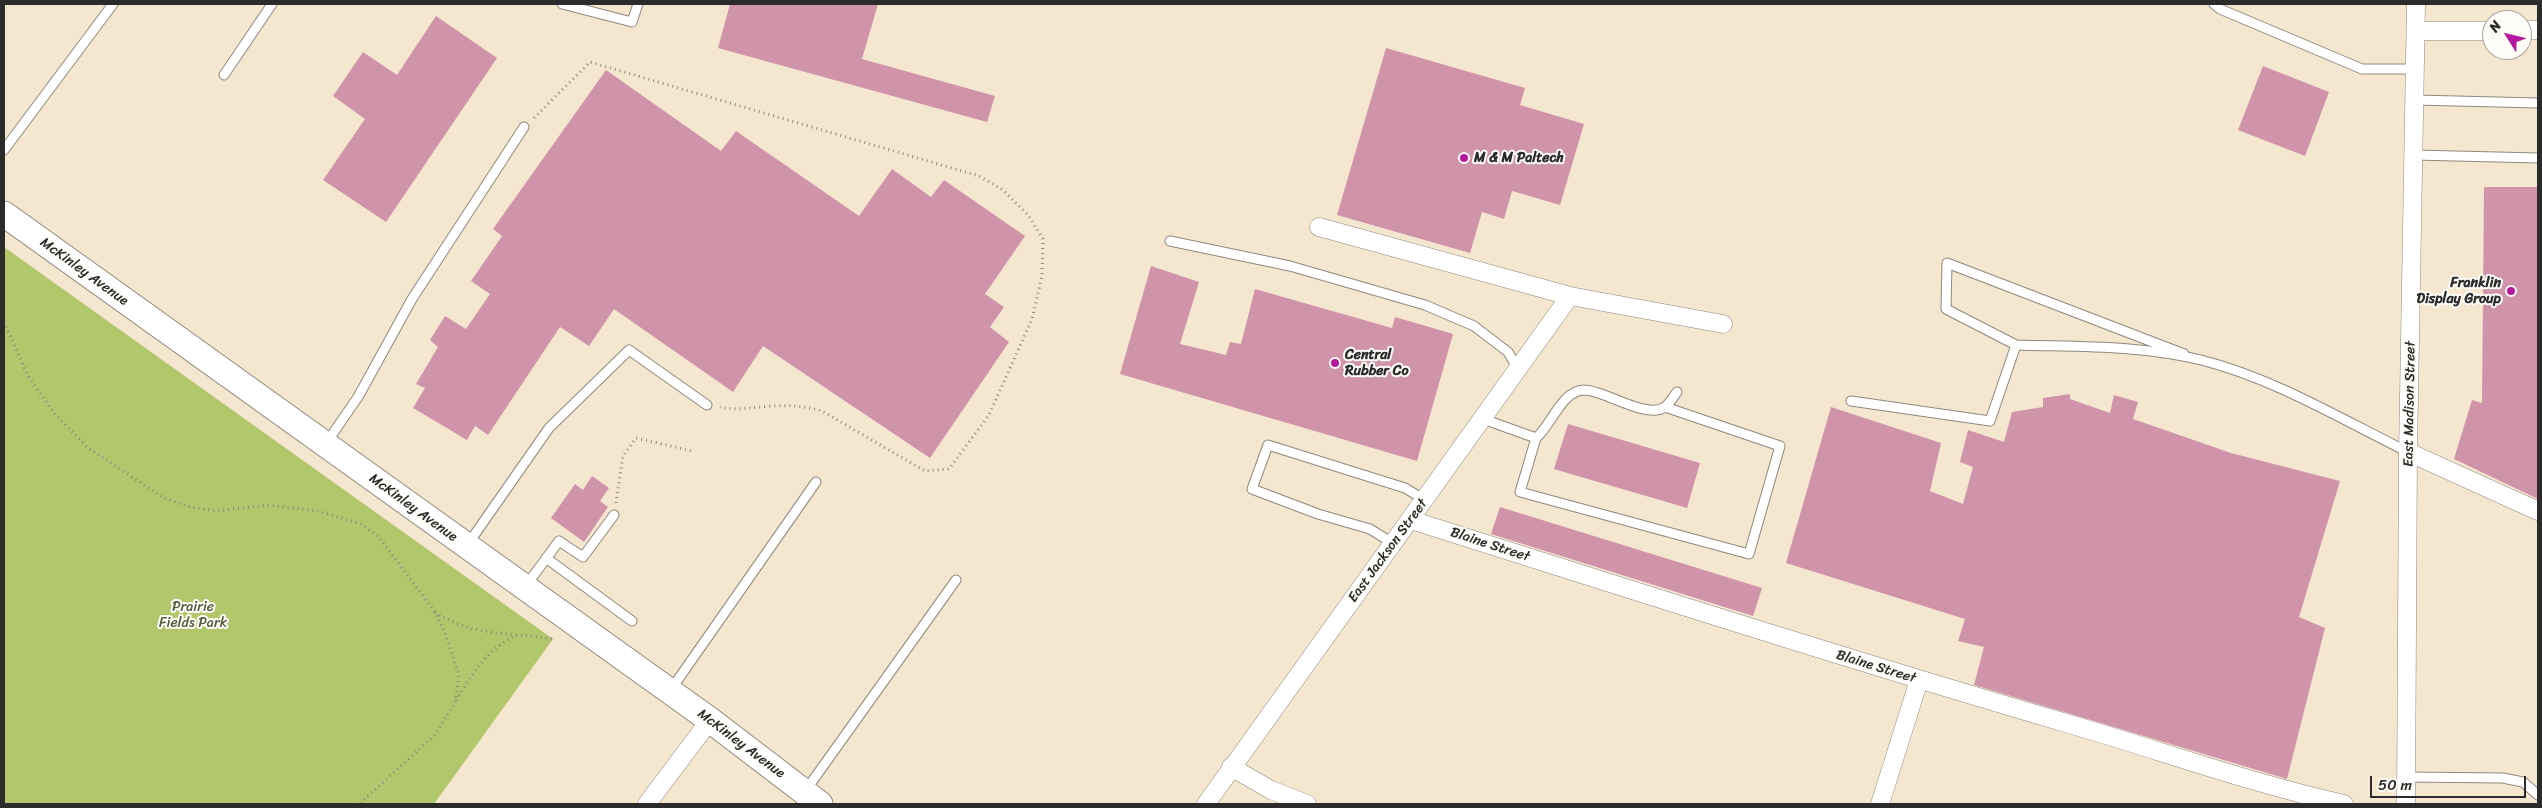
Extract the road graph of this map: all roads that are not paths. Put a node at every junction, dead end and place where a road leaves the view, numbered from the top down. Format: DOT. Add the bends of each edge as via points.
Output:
graph roads {
  1 [pos="113,4"];
  2 [pos="272,4"];
  3 [pos="562,4"];
  4 [pos="638,4"];
  5 [pos="2214,4"];
  6 [pos="2416,4"];
  7 [pos="2417,31"];
  8 [pos="2482,31"];
  9 [pos="2416,69"];
  10 [pos="224,75"];
  11 [pos="2415,100"];
  12 [pos="2538,103"];
  13 [pos="524,127"];
  14 [pos="4,150"];
  15 [pos="2414,155"];
  16 [pos="2538,158"];
  17 [pos="4,214"];
  18 [pos="1319,227"];
  19 [pos="1170,241"];
  20 [pos="1570,296"];
  21 [pos="1723,324"];
  22 [pos="2016,345"];
  23 [pos="2200,360"];
  24 [pos="1518,369"];
  25 [pos="1677,392"];
  26 [pos="1851,401"];
  27 [pos="707,404"];
  28 [pos="1665,407"];
  29 [pos="1483,419"];
  30 [pos="1536,438"];
  31 [pos="325,444"];
  32 [pos="2408,452"];
  33 [pos="816,482"];
  34 [pos="1425,500"];
  35 [pos="2538,512"];
  36 [pos="614,515"];
  37 [pos="1411,520"];
  38 [pos="1394,544"];
  39 [pos="466,546"];
  40 [pos="546,558"];
  41 [pos="956,580"];
  42 [pos="524,587"];
  43 [pos="632,621"];
  44 [pos="1918,680"];
  45 [pos="670,691"];
  46 [pos="710,720"];
  47 [pos="1231,767"];
  48 [pos="2406,777"];
  49 [pos="2538,795"];
  50 [pos="812,798"];
  51 [pos="647,804"];
  52 [pos="1206,804"];
  53 [pos="1307,804"];
  54 [pos="1880,804"];
  55 [pos="2344,804"];
  56 [pos="2406,804"];
  1 -- 14 [label="lane"];
  2 -- 10 [label="lane"];
  3 -- 4 [label="lane" via="632,22"];
  5 -- 9 [label="lane" via="2220,10 2362,69"];
  6 -- 7 [label="street, East Madison Street"];
  7 -- 8 [label="street"];
  7 -- 9 [label="street, East Madison Street"];
  9 -- 11 [label="street, East Madison Street"];
  11 -- 12 [label="lane"];
  11 -- 15 [label="street, East Madison Street"];
  13 -- 31 [label="lane" via="412,299 358,397"];
  15 -- 16 [label="lane"];
  15 -- 32 [label="street, East Madison Street"];
  17 -- 31 [label="street, McKinley Avenue"];
  18 -- 20 [label="street"];
  19 -- 24 [label="lane" via="1290,266 1425,305 1474,326 1508,352"];
  20 -- 21 [label="street"];
  20 -- 24 [label="street, East Jackson Street"];
  22 -- 23 [label="lane" via="2124,348"];
  22 -- 23 [label="lane" via="1946,309 1947,263"];
  22 -- 26 [label="lane" via="1990,421"];
  23 -- 32 [label="lane" via="2255,377"];
  24 -- 29 [label="street, East Jackson Street"];
  25 -- 28 [label="lane"];
  27 -- 39 [label="lane" via="629,350 549,428"];
  28 -- 30 [label="lane" via="1652,410 1583,390 1567,397"];
  28 -- 30 [label="lane" via="1780,446 1749,554 1520,492"];
  29 -- 30 [label="lane"];
  29 -- 34 [label="street, East Jackson Street"];
  31 -- 39 [label="street, McKinley Avenue"];
  32 -- 35 [label="street"];
  32 -- 48 [label="street, East Madison Street"];
  33 -- 45 [label="lane"];
  34 -- 37 [label="street, East Jackson Street"];
  34 -- 38 [label="lane" via="1405,488 1268,445 1252,489 1370,529"];
  36 -- 40 [label="lane" via="582,558 559,541"];
  37 -- 38 [label="street, East Jackson Street"];
  37 -- 44 [label="street, Blaine Street"];
  38 -- 47 [label="street, East Jackson Street"];
  39 -- 42 [label="street, McKinley Avenue"];
  40 -- 42 [label="lane"];
  40 -- 43 [label="lane"];
  41 -- 50 [label="lane"];
  42 -- 45 [label="street, McKinley Avenue"];
  44 -- 54 [label="street"];
  44 -- 55 [label="street, Blaine Street" via="2270,787"];
  45 -- 46 [label="street, McKinley Avenue"];
  46 -- 50 [label="street, McKinley Avenue"];
  46 -- 51 [label="street"];
  47 -- 52 [label="street, East Jackson Street"];
  47 -- 53 [label="street" via="1271,790"];
  48 -- 49 [label="lane" via="2502,778 2523,782"];
  48 -- 56 [label="street, East Madison Street"];
}
